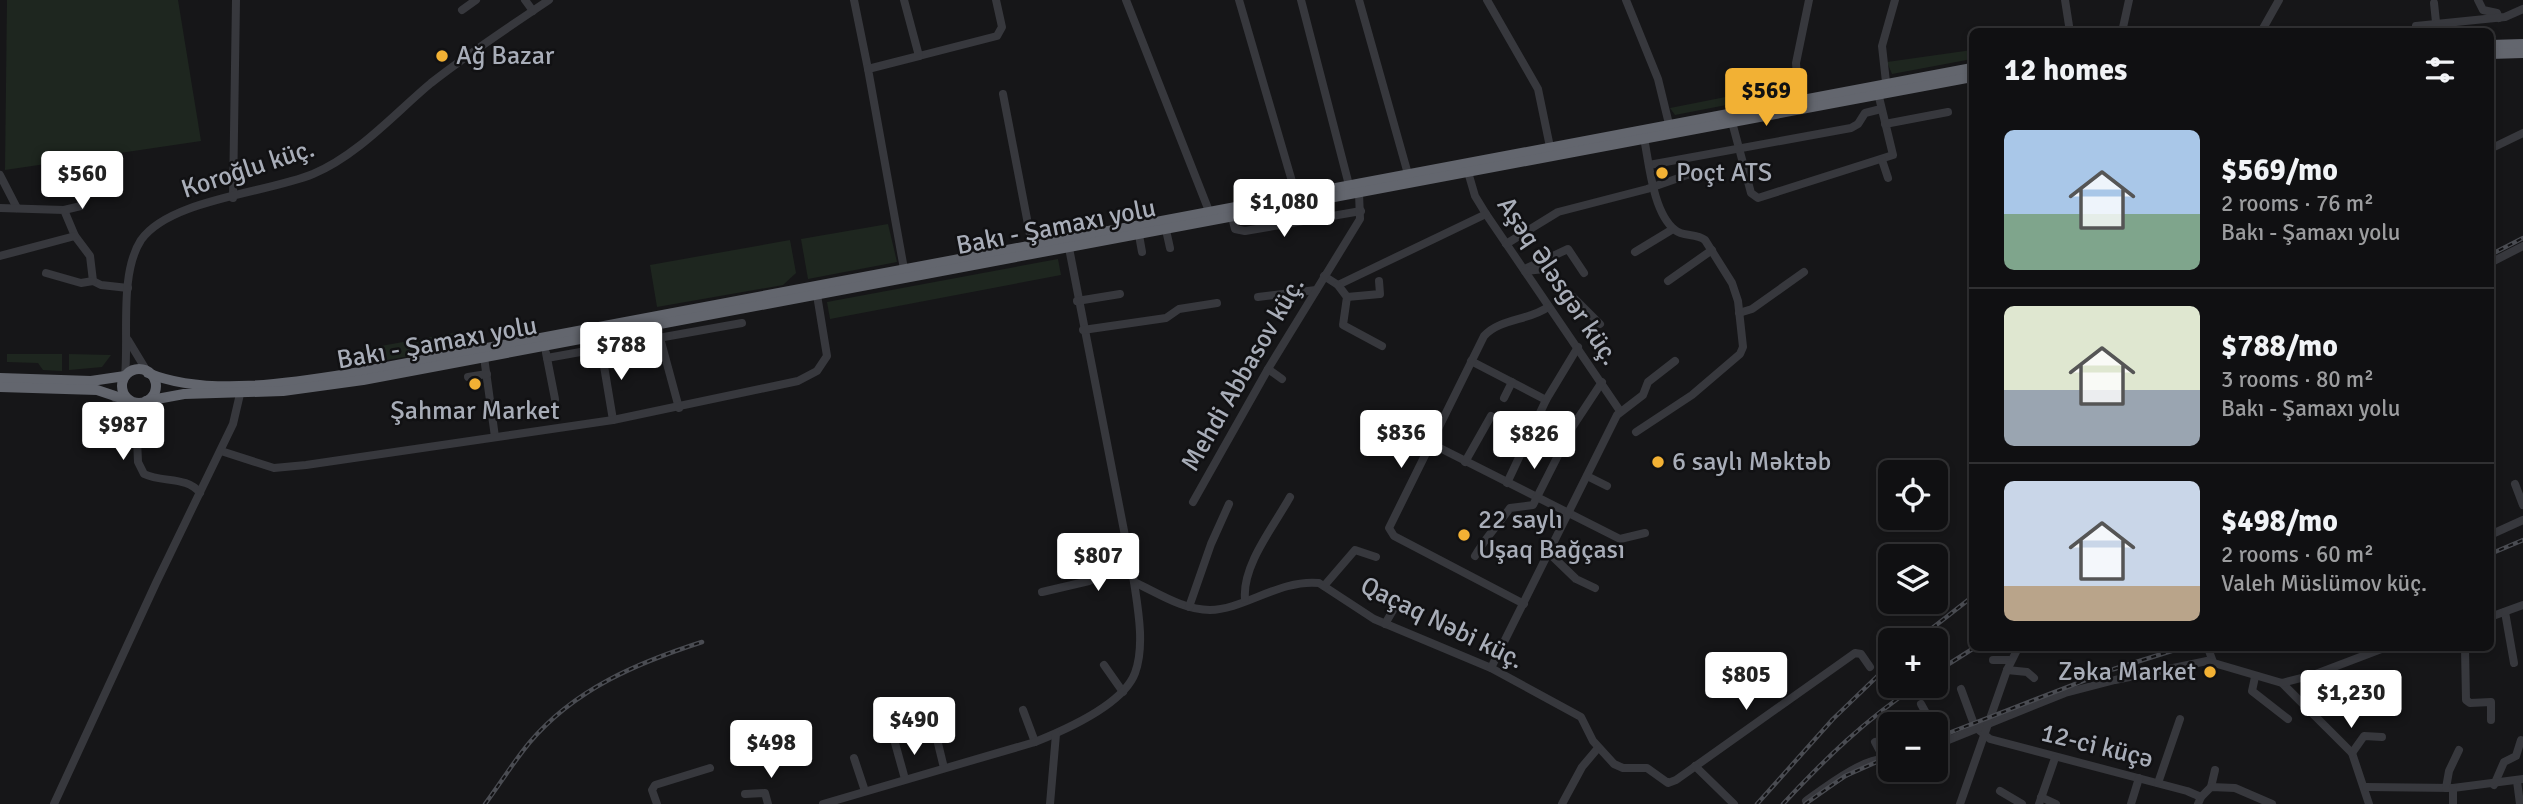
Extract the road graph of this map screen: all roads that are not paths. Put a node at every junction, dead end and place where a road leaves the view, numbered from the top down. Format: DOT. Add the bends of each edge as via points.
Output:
graph roads {
  1 [pos="236,0"];
  2 [pos="476,0"];
  3 [pos="525,0"];
  4 [pos="549,0"];
  5 [pos="855,0"];
  6 [pos="904,0"];
  7 [pos="996,0"];
  8 [pos="1126,0"];
  9 [pos="1239,0"];
  10 [pos="1301,0"];
  11 [pos="1359,0"];
  12 [pos="1487,0"];
  13 [pos="1626,0"];
  14 [pos="1809,0"];
  15 [pos="1895,0"];
  16 [pos="2064,0"];
  17 [pos="2129,0"];
  18 [pos="2279,0"];
  19 [pos="2478,0"];
  20 [pos="2434,3"];
  21 [pos="462,10"];
  22 [pos="2522,10"];
  23 [pos="533,11"];
  24 [pos="2500,18"];
  25 [pos="2436,22"];
  26 [pos="2416,26"];
  27 [pos="2069,28"];
  28 [pos="2123,28"];
  29 [pos="2263,28"];
  30 [pos="2523,44"];
  31 [pos="2494,45"];
  32 [pos="2523,53"];
  33 [pos="2494,54"];
  34 [pos="919,56"];
  35 [pos="1969,68"];
  36 [pos="868,69"];
  37 [pos="1969,78"];
  38 [pos="1886,82"];
  39 [pos="1878,93"];
  40 [pos="1003,94"];
  41 [pos="1799,99"];
  42 [pos="1881,109"];
  43 [pos="1948,112"];
  44 [pos="1732,122"];
  45 [pos="1669,124"];
  46 [pos="1885,124"];
  47 [pos="2523,133"];
  48 [pos="1644,138"];
  49 [pos="1550,147"];
  50 [pos="2494,147"];
  51 [pos="1738,149"];
  52 [pos="1882,160"];
  53 [pos="1649,165"];
  54 [pos="1468,172"];
  55 [pos="1693,173"];
  56 [pos="1408,174"];
  57 [pos="0,175"];
  58 [pos="1888,178"];
  59 [pos="1349,185"];
  60 [pos="1653,187"];
  61 [pos="1359,193"];
  62 [pos="1296,195"];
  63 [pos="82,196"];
  64 [pos="233,198"];
  65 [pos="0,208"];
  66 [pos="17,208"];
  67 [pos="64,210"];
  68 [pos="1209,211"];
  69 [pos="1361,211"];
  70 [pos="1486,214"];
  71 [pos="1232,217"];
  72 [pos="1673,229"];
  73 [pos="1166,230"];
  74 [pos="1139,235"];
  75 [pos="75,236"];
  76 [pos="1506,244"];
  77 [pos="1032,245"];
  78 [pos="2523,246"];
  79 [pos="1069,248"];
  80 [pos="1170,248"];
  81 [pos="1712,250"];
  82 [pos="1142,252"];
  83 [pos="1635,252"];
  84 [pos="0,256"];
  85 [pos="2494,261"];
  86 [pos="904,269"];
  87 [pos="1525,271"];
  88 [pos="1804,272"];
  89 [pos="46,273"];
  90 [pos="1584,273"];
  91 [pos="1324,276"];
  92 [pos="93,281"];
  93 [pos="1379,281"];
  94 [pos="1668,281"];
  95 [pos="1338,285"];
  96 [pos="128,288"];
  97 [pos="1316,290"];
  98 [pos="1120,294"];
  99 [pos="817,295"];
  100 [pos="1258,297"];
  101 [pos="1347,297"];
  102 [pos="1077,301"];
  103 [pos="1217,303"];
  104 [pos="1549,307"];
  105 [pos="1739,313"];
  106 [pos="742,323"];
  107 [pos="1600,324"];
  108 [pos="1083,330"];
  109 [pos="660,338"];
  110 [pos="128,340"];
  111 [pos="1381,346"];
  112 [pos="1578,347"];
  113 [pos="601,348"];
  114 [pos="546,352"];
  115 [pos="484,357"];
  116 [pos="1471,361"];
  117 [pos="1675,361"];
  118 [pos="1268,369"];
  119 [pos="148,373"];
  120 [pos="486,373"];
  121 [pos="125,376"];
  122 [pos="0,377"];
  123 [pos="468,377"];
  124 [pos="1282,379"];
  125 [pos="1512,382"];
  126 [pos="1602,382"];
  127 [pos="0,387"];
  128 [pos="106,391"];
  129 [pos="240,394"];
  130 [pos="1504,398"];
  131 [pos="555,399"];
  132 [pos="1546,400"];
  133 [pos="130,401"];
  134 [pos="146,401"];
  135 [pos="679,408"];
  136 [pos="1620,411"];
  137 [pos="1491,416"];
  138 [pos="612,420"];
  139 [pos="1636,432"];
  140 [pos="495,437"];
  141 [pos="137,439"];
  142 [pos="1430,443"];
  143 [pos="221,450"];
  144 [pos="1465,461"];
  145 [pos="1587,476"];
  146 [pos="1507,483"];
  147 [pos="2515,484"];
  148 [pos="1607,486"];
  149 [pos="200,493"];
  150 [pos="1290,497"];
  151 [pos="1537,498"];
  152 [pos="1193,502"];
  153 [pos="1229,504"];
  154 [pos="2523,505"];
  155 [pos="1569,514"];
  156 [pos="2523,520"];
  157 [pos="1645,533"];
  158 [pos="2494,533"];
  159 [pos="1549,553"];
  160 [pos="1475,556"];
  161 [pos="1376,558"];
  162 [pos="1130,564"];
  163 [pos="1135,582"];
  164 [pos="1324,586"];
  165 [pos="1595,588"];
  166 [pos="1042,592"];
  167 [pos="1245,599"];
  168 [pos="1399,600"];
  169 [pos="1524,604"];
  170 [pos="2523,605"];
  171 [pos="1189,607"];
  172 [pos="2505,612"];
  173 [pos="2494,616"];
  174 [pos="1385,624"];
  175 [pos="2016,651"];
  176 [pos="2209,651"];
  177 [pos="2360,651"];
  178 [pos="2465,651"];
  179 [pos="1993,660"];
  180 [pos="2011,660"];
  181 [pos="2213,662"];
  182 [pos="2514,663"];
  183 [pos="1104,665"];
  184 [pos="1870,667"];
  185 [pos="1491,668"];
  186 [pos="2007,670"];
  187 [pos="2034,677"];
  188 [pos="2255,677"];
  189 [pos="2282,683"];
  190 [pos="1961,689"];
  191 [pos="1123,692"];
  192 [pos="1921,704"];
  193 [pos="1023,710"];
  194 [pos="1925,712"];
  195 [pos="2180,719"];
  196 [pos="2288,719"];
  197 [pos="2491,720"];
  198 [pos="1989,722"];
  199 [pos="1975,727"];
  200 [pos="935,731"];
  201 [pos="1056,734"];
  202 [pos="1984,736"];
  203 [pos="2382,737"];
  204 [pos="1948,739"];
  205 [pos="2521,740"];
  206 [pos="1035,742"];
  207 [pos="1875,742"];
  208 [pos="895,743"];
  209 [pos="1878,746"];
  210 [pos="1598,748"];
  211 [pos="2459,750"];
  212 [pos="2352,753"];
  213 [pos="854,758"];
  214 [pos="2055,758"];
  215 [pos="1878,763"];
  216 [pos="1695,766"];
  217 [pos="709,768"];
  218 [pos="944,768"];
  219 [pos="2215,770"];
  220 [pos="2139,778"];
  221 [pos="905,779"];
  222 [pos="2520,780"];
  223 [pos="2158,783"];
  224 [pos="2494,785"];
  225 [pos="2211,787"];
  226 [pos="2366,787"];
  227 [pos="2449,788"];
  228 [pos="864,791"];
  229 [pos="2000,791"];
  230 [pos="745,794"];
  231 [pos="1806,801"];
  232 [pos="2040,801"];
  233 [pos="2199,801"];
  234 [pos="54,804"];
  235 [pos="657,804"];
  236 [pos="768,804"];
  237 [pos="823,804"];
  238 [pos="1050,804"];
  239 [pos="1562,804"];
  240 [pos="1734,804"];
  241 [pos="1960,804"];
  242 [pos="2022,804"];
  243 [pos="2056,804"];
  244 [pos="2131,804"];
  245 [pos="2272,804"];
  246 [pos="2370,804"];
  247 [pos="2453,804"];
  248 [pos="2520,804"];
  1 -- 64 [label="street"];
  2 -- 21 [label="street"];
  3 -- 23 [label="street"];
  4 -- 23 [label="street, Koroğlu küç."];
  5 -- 36 [label="street"];
  6 -- 34 [label="street"];
  7 -- 34 [label="street" via="1002,27 997,36"];
  8 -- 68 [label="street"];
  9 -- 62 [label="street"];
  10 -- 59 [label="street"];
  11 -- 56 [label="street"];
  12 -- 49 [label="street" via="1538,89"];
  13 -- 45 [label="street" via="1658,79"];
  14 -- 41 [label="street" via="1796,63"];
  15 -- 38 [label="street" via="1882,46"];
  16 -- 27 [label="street"];
  17 -- 28 [label="street"];
  18 -- 29 [label="street"];
  19 -- 24 [label="street" via="2483,10"];
  20 -- 25 [label="street"];
  22 -- 24 [label="street"];
  23 -- 64 [label="street, Koroğlu küç." via="461,60 327,167"];
  24 -- 25 [label="street"];
  25 -- 26 [label="street"];
  30 -- 31 [label="highway"];
  32 -- 33 [label="highway"];
  34 -- 36 [label="street"];
  35 -- 38 [label="highway, Bakı - Şamaxı yolu"];
  36 -- 86 [label="street"];
  37 -- 39 [label="highway, Bakı - Şamaxı yolu"];
  38 -- 41 [label="highway, Bakı - Şamaxı yolu"];
  39 -- 42 [label="street"];
  39 -- 44 [label="highway, Bakı - Şamaxı yolu"];
  40 -- 77 [label="street"];
  41 -- 45 [label="highway, Bakı - Şamaxı yolu"];
  42 -- 46 [label="street"];
  42 -- 51 [label="street" via="1864,113 1851,128"];
  43 -- 46 [label="street"];
  44 -- 48 [label="highway, Bakı - Şamaxı yolu"];
  44 -- 51 [label="street"];
  45 -- 49 [label="highway, Bakı - Şamaxı yolu"];
  46 -- 52 [label="street" via="1893,151 1890,158"];
  47 -- 50 [label="street"];
  48 -- 53 [label="street"];
  48 -- 54 [label="highway, Bakı - Şamaxı yolu"];
  49 -- 56 [label="highway, Bakı - Şamaxı yolu"];
  51 -- 52 [label="street" via="1751,193 1758,198"];
  51 -- 53 [label="street"];
  52 -- 58 [label="street"];
  53 -- 60 [label="street"];
  54 -- 61 [label="highway, Bakı - Şamaxı yolu"];
  54 -- 70 [label="street, Aşəq Ələsgər küç."];
  55 -- 60 [label="street"];
  56 -- 59 [label="highway, Bakı - Şamaxı yolu"];
  57 -- 66 [label="street"];
  59 -- 62 [label="highway, Bakı - Şamaxı yolu"];
  60 -- 72 [label="street"];
  60 -- 76 [label="street" via="1558,212"];
  61 -- 69 [label="street"];
  61 -- 71 [label="highway, Bakı - Şamaxı yolu"];
  62 -- 68 [label="highway, Bakı - Şamaxı yolu"];
  63 -- 67 [label="street" via="83,204"];
  64 -- 96 [label="street, Koroğlu küç." via="172,216 150,230 133,256"];
  65 -- 66 [label="street"];
  66 -- 67 [label="street"];
  67 -- 75 [label="street"];
  68 -- 77 [label="highway, Bakı - Şamaxı yolu"];
  69 -- 71 [label="street" via="1245,231 1235,229"];
  69 -- 91 [label="street, Mehdi Abbasov küç."];
  70 -- 76 [label="street, Aşəq Ələsgər küç."];
  70 -- 95 [label="street"];
  71 -- 73 [label="highway, Bakı - Şamaxı yolu"];
  72 -- 81 [label="street" via="1702,237"];
  72 -- 83 [label="street"];
  73 -- 74 [label="highway, Bakı - Şamaxı yolu"];
  73 -- 80 [label="street"];
  74 -- 79 [label="highway, Bakı - Şamaxı yolu"];
  74 -- 82 [label="street"];
  75 -- 84 [label="street"];
  75 -- 92 [label="street" via="90,256"];
  76 -- 87 [label="street, Aşəq Ələsgər küç."];
  77 -- 86 [label="highway, Bakı - Şamaxı yolu"];
  78 -- 85 [label="street"];
  79 -- 99 [label="highway, Bakı - Şamaxı yolu"];
  79 -- 102 [label="street"];
  81 -- 94 [label="street"];
  81 -- 105 [label="street" via="1732,283"];
  86 -- 119 [label="highway, Bakı - Şamaxı yolu" via="305,380 201,383"];
  87 -- 90 [label="street" via="1568,249"];
  87 -- 104 [label="street, Aşəq Ələsgər küç."];
  87 -- 107 [label="street" via="1545,269"];
  88 -- 105 [label="street" via="1752,309"];
  89 -- 92 [label="street"];
  91 -- 95 [label="street"];
  91 -- 97 [label="street, Mehdi Abbasov küç."];
  92 -- 96 [label="street"];
  93 -- 101 [label="street" via="1380,294"];
  95 -- 101 [label="street"];
  96 -- 110 [label="street, Koroğlu küç."];
  97 -- 100 [label="street"];
  97 -- 118 [label="street, Mehdi Abbasov küç."];
  98 -- 102 [label="street"];
  99 -- 114 [label="highway, Bakı - Şamaxı yolu"];
  99 -- 135 [label="street" via="827,356 817,371 799,381"];
  101 -- 111 [label="street" via="1343,325"];
  102 -- 108 [label="street"];
  103 -- 108 [label="street" via="1179,309 1166,318"];
  104 -- 112 [label="street, Aşəq Ələsgər küç."];
  104 -- 116 [label="street" via="1489,330"];
  105 -- 139 [label="street" via="1740,354 1692,395"];
  106 -- 109 [label="street"];
  108 -- 162 [label="street"];
  109 -- 113 [label="street"];
  109 -- 135 [label="street"];
  110 -- 119 [label="street"];
  110 -- 121 [label="street, Koroğlu küç."];
  112 -- 126 [label="street, Aşəq Ələsgər küç."];
  112 -- 132 [label="street"];
  113 -- 114 [label="street"];
  113 -- 138 [label="street"];
  114 -- 115 [label="highway, Bakı - Şamaxı yolu"];
  114 -- 131 [label="street"];
  115 -- 120 [label="street"];
  115 -- 129 [label="highway, Bakı - Şamaxı yolu" via="334,385"];
  116 -- 125 [label="street"];
  116 -- 142 [label="street"];
  117 -- 136 [label="street" via="1648,382 1643,395"];
  118 -- 124 [label="street"];
  118 -- 152 [label="street, Mehdi Abbasov küç."];
  119 -- 121 [label="highway" via="136,370"];
  119 -- 134 [label="highway" via="156,387"];
  120 -- 123 [label="street"];
  120 -- 140 [label="street"];
  121 -- 122 [label="highway" via="91,381"];
  121 -- 133 [label="highway" via="122,390"];
  125 -- 130 [label="street"];
  125 -- 132 [label="street"];
  126 -- 136 [label="street, Aşəq Ələsgər küç."];
  126 -- 151 [label="street" via="1573,426"];
  127 -- 128 [label="highway"];
  128 -- 133 [label="highway"];
  128 -- 141 [label="street" via="124,407"];
  129 -- 134 [label="highway, Bakı - Şamaxı yolu" via="184,394"];
  129 -- 143 [label="street"];
  132 -- 146 [label="street"];
  133 -- 134 [label="highway"];
  134 -- 141 [label="street"];
  135 -- 138 [label="street"];
  136 -- 145 [label="street"];
  137 -- 144 [label="street"];
  138 -- 140 [label="street"];
  140 -- 143 [label="street" via="281,468"];
  141 -- 149 [label="street" via="138,462 144,474 185,482"];
  142 -- 144 [label="street"];
  142 -- 169 [label="street" via="1390,524 1391,533"];
  143 -- 149 [label="street"];
  144 -- 146 [label="street"];
  145 -- 148 [label="street"];
  145 -- 155 [label="street"];
  146 -- 151 [label="street"];
  147 -- 154 [label="street"];
  149 -- 234 [label="street"];
  150 -- 167 [label="street" via="1251,569"];
  151 -- 155 [label="street"];
  151 -- 160 [label="street" via="1531,507 1510,508"];
  153 -- 171 [label="street"];
  155 -- 157 [label="street" via="1620,540"];
  155 -- 159 [label="street"];
  156 -- 158 [label="street"];
  159 -- 165 [label="street" via="1576,579"];
  159 -- 169 [label="street"];
  161 -- 164 [label="street" via="1355,550"];
  162 -- 163 [label="street"];
  162 -- 166 [label="street" via="1089,581"];
  163 -- 171 [label="street, Qaçaq Nəbi küç."];
  163 -- 191 [label="street" via="1139,653 1134,676"];
  164 -- 167 [label="street, Qaçaq Nəbi küç." via="1309,583"];
  164 -- 174 [label="street, Qaçaq Nəbi küç."];
  167 -- 171 [label="street, Qaçaq Nəbi küç." via="1218,610"];
  168 -- 174 [label="street"];
  169 -- 185 [label="street"];
  170 -- 172 [label="street"];
  172 -- 173 [label="street"];
  172 -- 182 [label="street"];
  174 -- 185 [label="street, Qaçaq Nəbi küç."];
  175 -- 180 [label="street"];
  176 -- 181 [label="street"];
  177 -- 189 [label="street" via="2313,675"];
  178 -- 197 [label="street" via="2466,700 2491,702"];
  179 -- 180 [label="street"];
  180 -- 186 [label="street"];
  181 -- 188 [label="street"];
  181 -- 198 [label="street" via="2079,688"];
  183 -- 191 [label="street"];
  184 -- 216 [label="street" via="1855,653"];
  185 -- 210 [label="street, Qaçaq Nəbi küç." via="1581,717"];
  186 -- 187 [label="street"];
  186 -- 198 [label="street"];
  188 -- 189 [label="street"];
  188 -- 196 [label="street" via="2252,691"];
  189 -- 212 [label="street"];
  190 -- 199 [label="street"];
  191 -- 201 [label="street"];
  192 -- 194 [label="street"];
  193 -- 206 [label="street"];
  195 -- 223 [label="street"];
  198 -- 199 [label="street"];
  198 -- 202 [label="street"];
  199 -- 202 [label="street"];
  199 -- 204 [label="street"];
  200 -- 218 [label="street"];
  201 -- 206 [label="street"];
  201 -- 238 [label="street"];
  202 -- 214 [label="street, 12-ci küçə"];
  202 -- 241 [label="street"];
  203 -- 212 [label="street" via="2364,736"];
  205 -- 224 [label="street" via="2516,756 2504,762"];
  206 -- 218 [label="street"];
  207 -- 209 [label="street"];
  208 -- 221 [label="street"];
  210 -- 216 [label="street" via="1619,766 1647,768 1668,783"];
  210 -- 239 [label="street"];
  211 -- 227 [label="street" via="2449,771"];
  212 -- 226 [label="street"];
  213 -- 228 [label="street"];
  214 -- 220 [label="street, 12-ci küçə"];
  214 -- 232 [label="street"];
  215 -- 231 [label="street" via="1843,775"];
  216 -- 240 [label="street"];
  217 -- 235 [label="street" via="655,785 652,790"];
  218 -- 221 [label="street"];
  219 -- 225 [label="street"];
  220 -- 223 [label="street, 12-ci küçə"];
  220 -- 244 [label="street"];
  221 -- 228 [label="street"];
  222 -- 224 [label="street"];
  222 -- 248 [label="street"];
  223 -- 233 [label="street, 12-ci küçə"];
  224 -- 227 [label="street"];
  225 -- 233 [label="street, 12-ci küçə"];
  225 -- 245 [label="street" via="2235,788"];
  226 -- 227 [label="street"];
  226 -- 246 [label="street"];
  227 -- 247 [label="street"];
  228 -- 237 [label="street"];
  229 -- 242 [label="street"];
  230 -- 236 [label="street" via="765,793"];
  232 -- 243 [label="street"];
}
